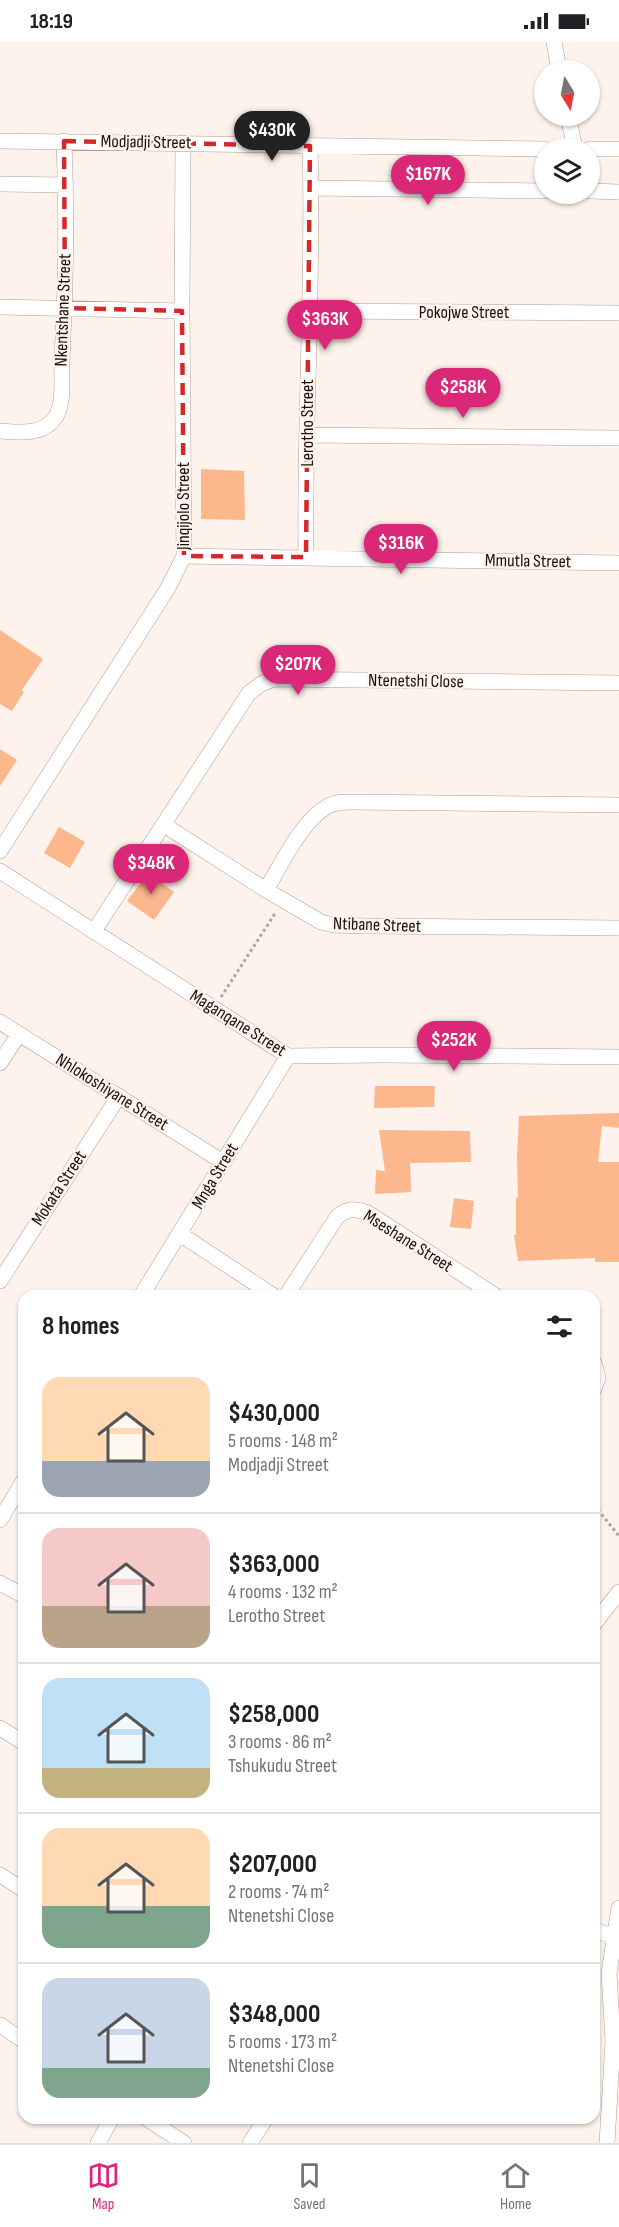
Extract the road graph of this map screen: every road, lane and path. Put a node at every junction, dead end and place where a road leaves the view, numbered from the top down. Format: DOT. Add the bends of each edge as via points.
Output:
graph roads {
  1 [pos="554,42"];
  2 [pos="558,60"];
  3 [pos="0,141"];
  4 [pos="64,141"];
  5 [pos="183,143"];
  6 [pos="310,146"];
  7 [pos="534,149"];
  8 [pos="600,149"];
  9 [pos="619,149"];
  10 [pos="0,184"];
  11 [pos="66,185"];
  12 [pos="311,188"];
  13 [pos="534,191"];
  14 [pos="600,191"];
  15 [pos="619,192"];
  16 [pos="0,307"];
  17 [pos="64,308"];
  18 [pos="182,310"];
  19 [pos="309,311"];
  20 [pos="619,313"];
  21 [pos="0,431"];
  22 [pos="307,435"];
  23 [pos="619,438"];
  24 [pos="184,556"];
  25 [pos="306,556"];
  26 [pos="619,562"];
  27 [pos="619,683"];
  28 [pos="619,805"];
  29 [pos="164,825"];
  30 [pos="0,851"];
  31 [pos="0,871"];
  32 [pos="266,890"];
  33 [pos="283,901"];
  34 [pos="619,928"];
  35 [pos="94,931"];
  36 [pos="214,1009"];
  37 [pos="0,1022"];
  38 [pos="19,1034"];
  39 [pos="288,1056"];
  40 [pos="619,1057"];
  41 [pos="0,1063"];
  42 [pos="119,1096"];
  43 [pos="223,1162"];
  44 [pos="180,1234"];
  45 [pos="0,1281"];
  46 [pos="145,1290"];
  47 [pos="265,1290"];
  48 [pos="290,1290"];
  49 [pos="487,1290"];
  50 [pos="18,1490"];
  51 [pos="600,1512"];
  52 [pos="0,1520"];
  53 [pos="619,1536"];
  54 [pos="0,1583"];
  55 [pos="619,1592"];
  56 [pos="18,1593"];
  57 [pos="600,1616"];
  58 [pos="0,1728"];
  59 [pos="18,1739"];
  60 [pos="0,1875"];
  61 [pos="18,1886"];
  62 [pos="619,1908"];
  63 [pos="600,1932"];
  64 [pos="616,1937"];
  65 [pos="0,2025"];
  66 [pos="18,2037"];
  67 [pos="109,2124"];
  68 [pos="155,2124"];
  69 [pos="262,2124"];
  70 [pos="98,2143"];
  71 [pos="184,2143"];
  72 [pos="250,2143"];
  73 [pos="607,2143"];
  1 -- 2 [label="street"];
  3 -- 4 [label="street, Modjadji Street"];
  4 -- 5 [label="street, Modjadji Street"];
  4 -- 11 [label="street, Nkentshane Street"];
  5 -- 6 [label="street, Modjadji Street"];
  5 -- 18 [label="street, Jinqijolo Street"];
  6 -- 7 [label="street, Modjadji Street"];
  6 -- 12 [label="street, Lerotho Street"];
  8 -- 9 [label="street"];
  10 -- 11 [label="street"];
  11 -- 17 [label="street, Nkentshane Street"];
  12 -- 13 [label="street"];
  12 -- 19 [label="street, Lerotho Street"];
  14 -- 15 [label="street"];
  16 -- 17 [label="street"];
  17 -- 18 [label="street"];
  17 -- 21 [label="street, Nkentshane Street" via="58,412 52,422 37,431"];
  18 -- 24 [label="street, Jinqijolo Street"];
  19 -- 20 [label="street, Pokojwe Street"];
  19 -- 22 [label="street, Lerotho Street"];
  22 -- 23 [label="street"];
  22 -- 25 [label="street, Lerotho Street"];
  24 -- 25 [label="street, Mmutla Street"];
  24 -- 30 [label="street, Jinqijolo Street" via="168,588"];
  25 -- 26 [label="street, Mmutla Street"];
  27 -- 29 [label="street, Ntenetshi Close" via="269,680 249,693"];
  28 -- 32 [label="street" via="332,804 304,829"];
  29 -- 32 [label="street, Ntibane Street"];
  29 -- 35 [label="street, Ntenetshi Close"];
  31 -- 35 [label="street, Maganqane Street"];
  32 -- 33 [label="street, Ntibane Street"];
  33 -- 34 [label="street, Ntibane Street" via="334,925"];
  33 -- 36 [label="path"];
  35 -- 36 [label="street, Maganqane Street"];
  36 -- 39 [label="street, Maganqane Street"];
  37 -- 38 [label="street, Nhlokoshiyane Street"];
  38 -- 41 [label="street"];
  38 -- 42 [label="street, Nhlokoshiyane Street"];
  39 -- 40 [label="street, Maganqane Street"];
  39 -- 43 [label="street, Mnga Street"];
  42 -- 43 [label="street, Nhlokoshiyane Street"];
  42 -- 45 [label="street, Mokata Street"];
  43 -- 44 [label="street, Mnga Street"];
  44 -- 46 [label="street, Mnga Street"];
  44 -- 47 [label="street"];
  48 -- 49 [label="street, Mseshane Street" via="337,1217 356,1209 368,1212"];
  50 -- 52 [label="street"];
  51 -- 53 [label="path"];
  54 -- 56 [label="street"];
  55 -- 57 [label="street"];
  58 -- 59 [label="street"];
  60 -- 61 [label="street"];
  62 -- 64 [label="street"];
  63 -- 64 [label="street"];
  64 -- 73 [label="street" via="609,1973 613,2041"];
  65 -- 66 [label="street"];
  67 -- 70 [label="street"];
  68 -- 71 [label="street"];
  69 -- 72 [label="street"];
}
